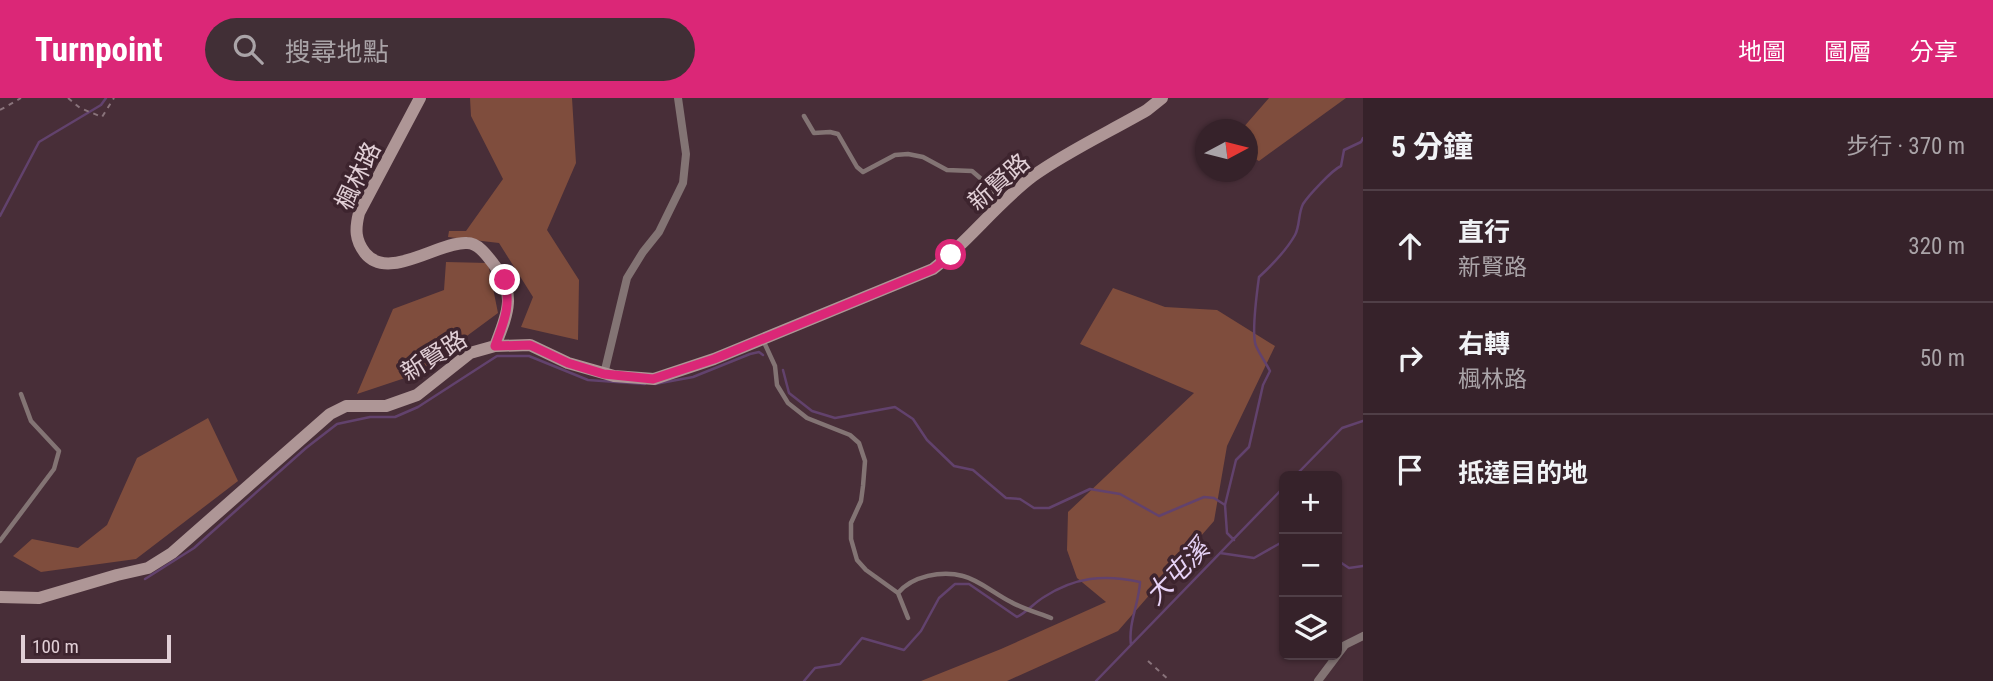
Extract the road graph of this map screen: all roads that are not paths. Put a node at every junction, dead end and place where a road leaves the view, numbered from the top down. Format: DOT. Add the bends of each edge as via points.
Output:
graph roads {
  1 [pos="420,98"];
  2 [pos="678,98"];
  3 [pos="1162,98"];
  4 [pos="804,116"];
  5 [pos="996,209"];
  6 [pos="763,340"];
  7 [pos="495,346"];
  8 [pos="604,374"];
  9 [pos="21,394"];
  10 [pos="0,541"];
  11 [pos="898,593"];
  12 [pos="0,597"];
  13 [pos="908,618"];
  14 [pos="1051,618"];
  15 [pos="1363,636"];
  16 [pos="1318,681"];
  1 -- 7 [label="street, 楓林路" via="359,213 355,229 359,244 368,257 382,263 397,263 458,243 470,242 480,248 505,280 509,297"];
  2 -- 8 [label="street" via="686,154 683,183 659,232 627,278"];
  3 -- 5 [label="street, 新賢路" via="1034,176"];
  4 -- 5 [label="lane" via="814,133 838,134 863,172 895,155 923,157 947,170 972,171 994,190"];
  5 -- 6 [label="street, 新賢路" via="933,269"];
  6 -- 8 [label="street, 新賢路" via="653,379"];
  6 -- 11 [label="lane" via="775,366 777,386 788,402 807,418 859,443 863,486 851,523 851,539 857,560"];
  7 -- 8 [label="street, 新賢路" via="530,345"];
  7 -- 12 [label="street, 新賢路" via="470,352 417,395 386,406 346,406 330,414 172,553 148,568 39,598"];
  9 -- 10 [label="lane" via="31,421 59,451 54,469"];
  11 -- 13 [label="lane"];
  11 -- 14 [label="lane" via="905,584 924,577 965,576"];
  15 -- 16 [label="street" via="1345,646"];
}
